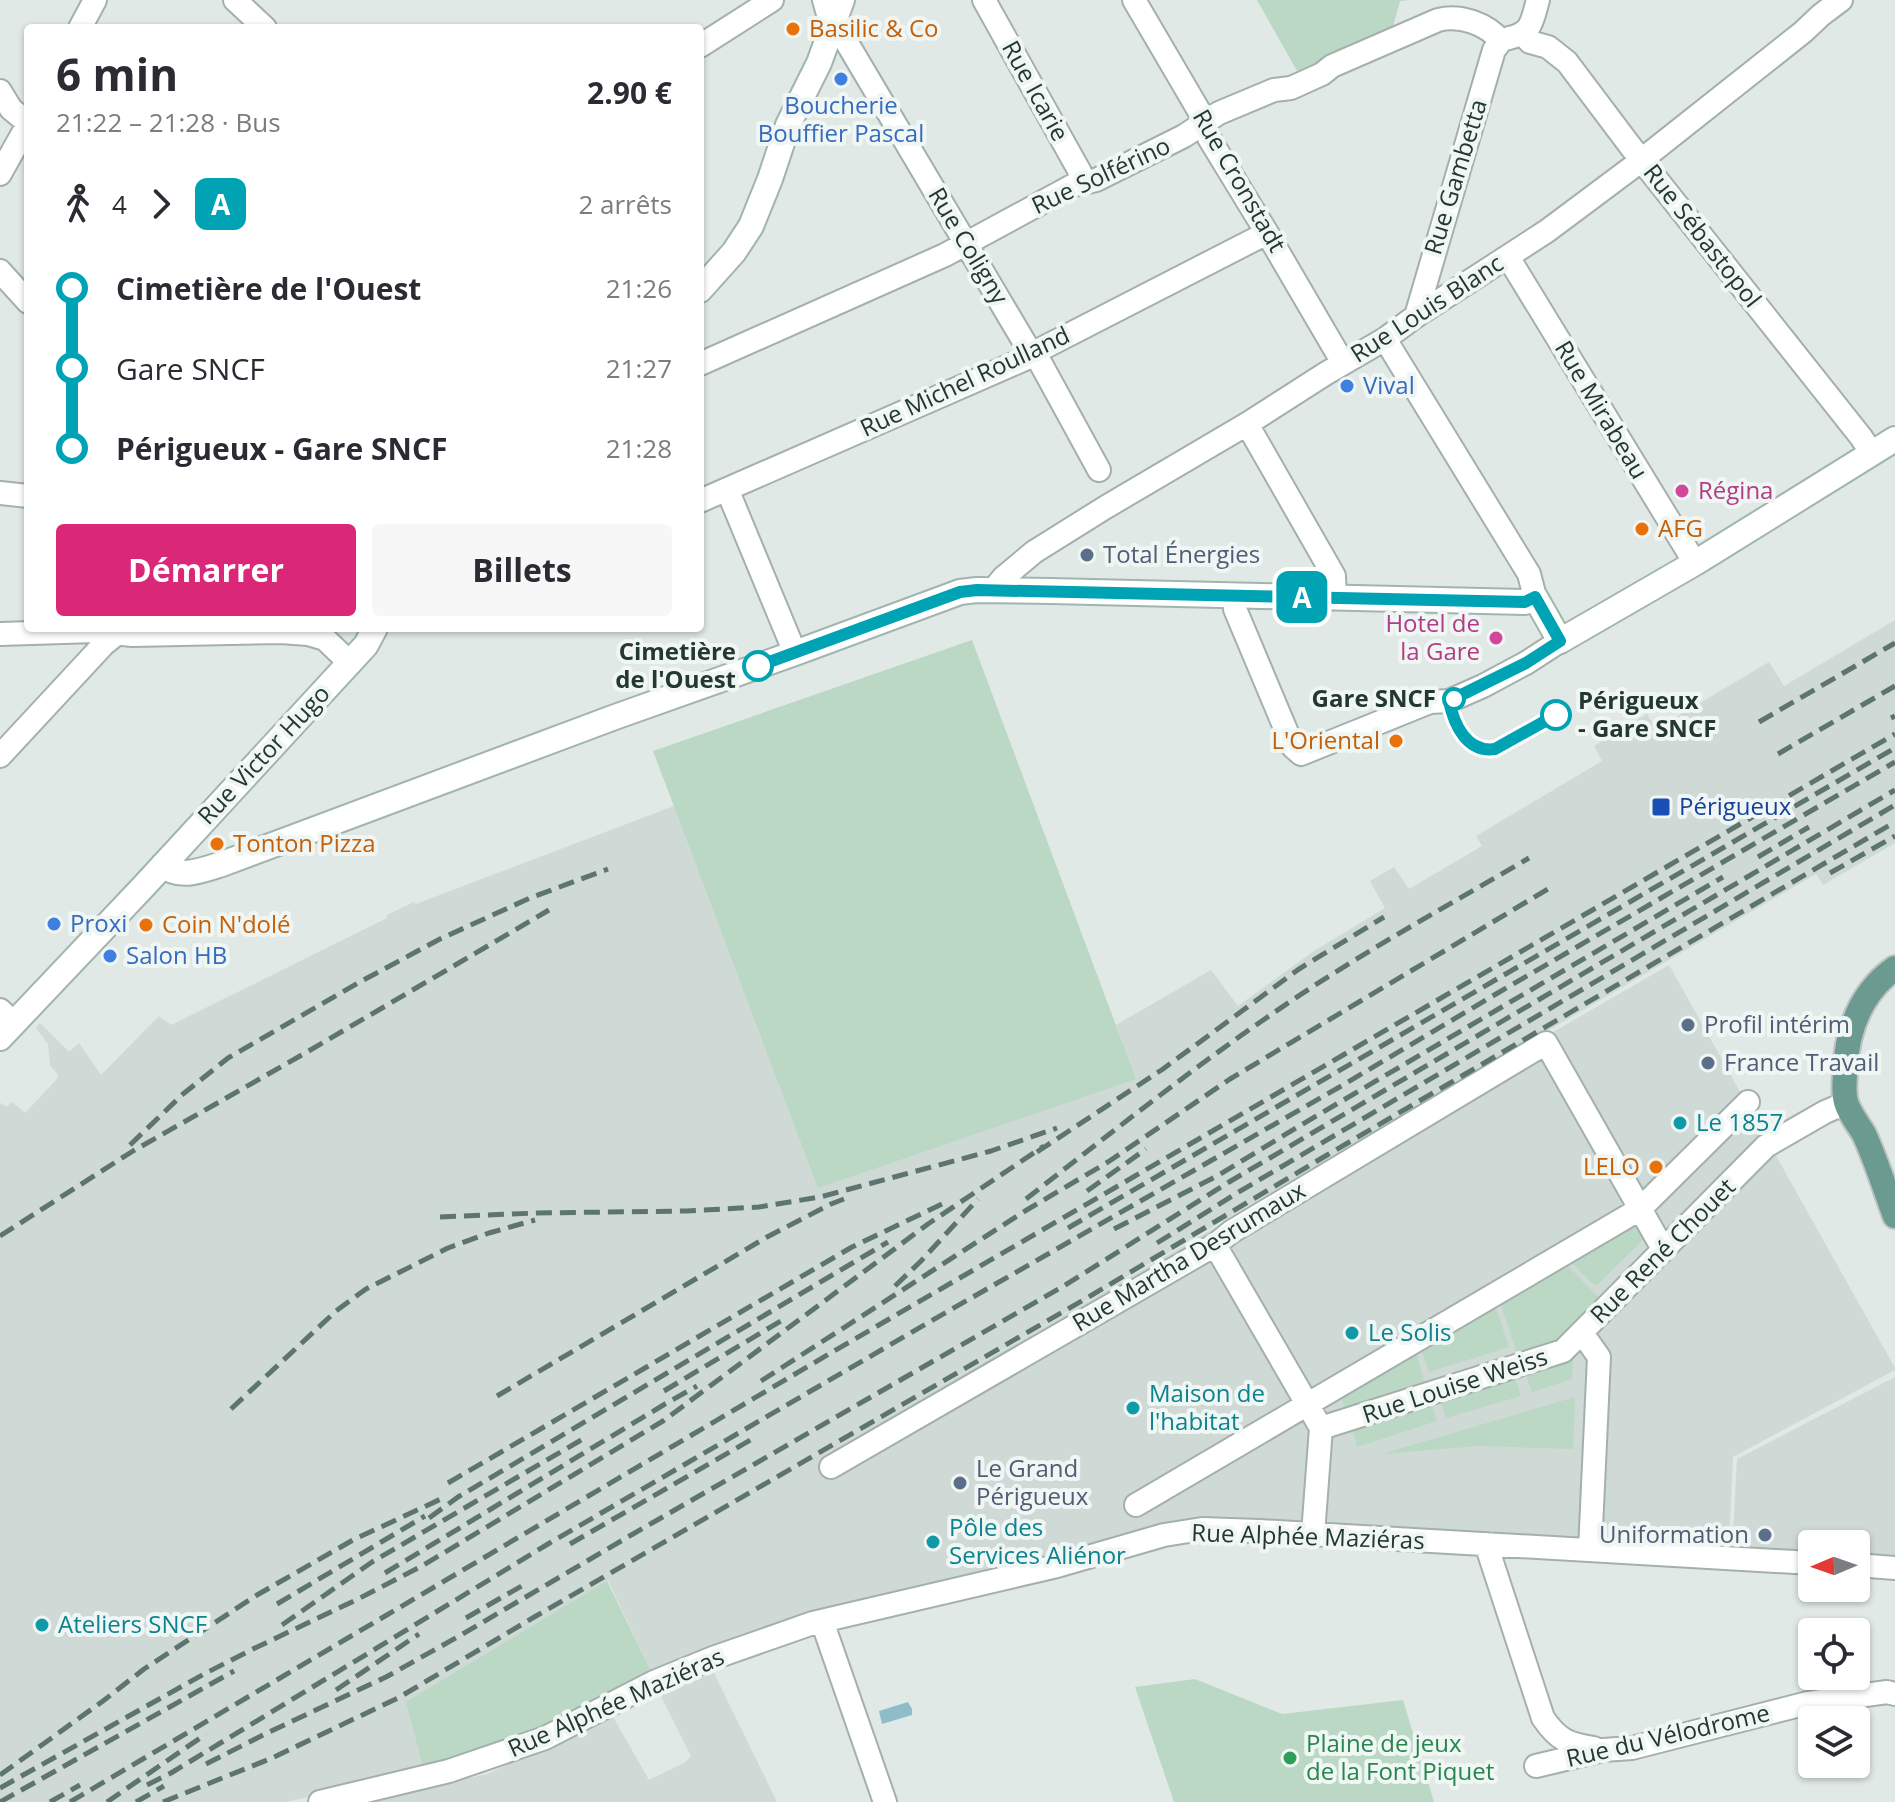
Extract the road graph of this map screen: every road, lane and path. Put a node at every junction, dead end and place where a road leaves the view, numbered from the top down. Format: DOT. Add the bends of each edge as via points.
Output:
graph roads {
  1 [pos="95,0"];
  2 [pos="235,0"];
  3 [pos="772,0"];
  4 [pos="824,0"];
  5 [pos="842,0"];
  6 [pos="984,0"];
  7 [pos="1134,0"];
  8 [pos="1538,0"];
  9 [pos="1841,0"];
  10 [pos="1815,8"];
  11 [pos="82,24"];
  12 [pos="261,24"];
  13 [pos="832,28"];
  14 [pos="1523,34"];
  15 [pos="1501,41"];
  16 [pos="704,43"];
  17 [pos="0,91"];
  18 [pos="24,120"];
  19 [pos="1204,123"];
  20 [pos="788,125"];
  21 [pos="24,131"];
  22 [pos="1641,159"];
  23 [pos="0,174"];
  24 [pos="1083,183"];
  25 [pos="1267,233"];
  26 [pos="967,243"];
  27 [pos="1508,257"];
  28 [pos="0,271"];
  29 [pos="704,286"];
  30 [pos="24,298"];
  31 [pos="1416,316"];
  32 [pos="1385,339"];
  33 [pos="1033,354"];
  34 [pos="704,362"];
  35 [pos="1343,363"];
  36 [pos="1247,424"];
  37 [pos="1895,439"];
  38 [pos="1871,452"];
  39 [pos="1099,470"];
  40 [pos="727,489"];
  41 [pos="0,493"];
  42 [pos="24,496"];
  43 [pos="704,499"];
  44 [pos="1695,563"];
  45 [pos="998,590"];
  46 [pos="1235,596"];
  47 [pos="1535,597"];
  48 [pos="1335,598"];
  49 [pos="63,632"];
  50 [pos="119,632"];
  51 [pos="123,632"];
  52 [pos="281,632"];
  53 [pos="310,632"];
  54 [pos="388,632"];
  55 [pos="0,634"];
  56 [pos="1560,641"];
  57 [pos="363,645"];
  58 [pos="795,653"];
  59 [pos="0,756"];
  60 [pos="163,865"];
  61 [pos="1895,968"];
  62 [pos="5,1024"];
  63 [pos="1748,1102"];
  64 [pos="1846,1103"];
  65 [pos="1640,1209"];
  66 [pos="1895,1216"];
  67 [pos="1215,1245"];
  68 [pos="1663,1249"];
  69 [pos="1582,1333"];
  70 [pos="1308,1403"];
  71 [pos="1321,1428"];
  72 [pos="831,1467"];
  73 [pos="1136,1505"];
  74 [pos="1313,1534"];
  75 [pos="1486,1544"];
  76 [pos="1590,1550"];
  77 [pos="1798,1562"];
  78 [pos="1870,1566"];
  79 [pos="1895,1568"];
  80 [pos="822,1621"];
  81 [pos="1895,1694"];
  82 [pos="1603,1750"];
  83 [pos="1536,1766"];
  84 [pos="320,1802"];
  85 [pos="885,1802"];
  1 -- 11 [label="street"];
  2 -- 12 [label="street"];
  3 -- 16 [label="street"];
  4 -- 5 [label="street"];
  4 -- 13 [label="street"];
  4 -- 20 [label="street" via="797,77"];
  5 -- 13 [label="street"];
  6 -- 24 [label="street, Rue Icarie"];
  7 -- 19 [label="street, Rue Cronstadt"];
  8 -- 14 [label="street"];
  9 -- 10 [label="street, Rue Louis Blanc"];
  10 -- 22 [label="street, Rue Louis Blanc" via="1803,32"];
  13 -- 20 [label="street"];
  13 -- 26 [label="street, Rue Coligny" via="840,31"];
  14 -- 15 [label="street"];
  14 -- 22 [label="street, Rue Sébastopol" via="1567,62"];
  15 -- 19 [label="street, Rue Solférino" via="1485,26 1454,18 1438,20"];
  15 -- 31 [label="street, Rue Gambetta" via="1494,50"];
  17 -- 18 [label="street"];
  19 -- 24 [label="street, Rue Solférino"];
  19 -- 25 [label="street, Rue Cronstadt"];
  20 -- 29 [label="street" via="751,226"];
  21 -- 23 [label="street"];
  22 -- 27 [label="street, Rue Louis Blanc"];
  22 -- 38 [label="street, Rue Sébastopol"];
  24 -- 26 [label="street, Rue Solférino"];
  25 -- 33 [label="street, Rue Michel Roulland"];
  25 -- 35 [label="street, Rue Cronstadt"];
  26 -- 33 [label="street, Rue Coligny"];
  26 -- 34 [label="street, Rue Solférino"];
  27 -- 31 [label="street, Rue Louis Blanc"];
  27 -- 44 [label="street, Rue Mirabeau"];
  28 -- 30 [label="street"];
  31 -- 32 [label="street, Rue Louis Blanc"];
  32 -- 35 [label="street, Rue Louis Blanc"];
  32 -- 47 [label="street" via="1529,574"];
  33 -- 39 [label="street, Rue Coligny"];
  33 -- 40 [label="street, Rue Michel Roulland"];
  35 -- 36 [label="street, Rue Louis Blanc"];
  36 -- 45 [label="street, Rue Louis Blanc" via="1034,552 1003,578"];
  36 -- 48 [label="street" via="1334,576"];
  37 -- 38 [label="street"];
  38 -- 44 [label="street"];
  40 -- 43 [label="street, Rue Michel Roulland"];
  40 -- 58 [label="street"];
  41 -- 42 [label="street"];
  44 -- 56 [label="street"];
  45 -- 46 [label="street"];
  45 -- 58 [label="street" via="960,592"];
  46 -- 48 [label="street"];
  46 -- 56 [label="street" via="1235,609 1293,747 1301,754 1430,702 1449,701"];
  47 -- 48 [label="street" via="1525,602"];
  47 -- 56 [label="street"];
  49 -- 55 [label="street"];
  50 -- 59 [label="street"];
  51 -- 52 [label="street"];
  53 -- 57 [label="street"];
  54 -- 57 [label="street, Rue Victor Hugo"];
  57 -- 60 [label="street, Rue Victor Hugo"];
  58 -- 60 [label="street" via="222,864 191,873 169,871"];
  60 -- 62 [label="street, Rue Victor Hugo"];
  61 -- 64 [label="main road" via="1868,993 1854,1021 1846,1061"];
  63 -- 65 [label="street"];
  64 -- 66 [label="main road" via="1865,1136"];
  64 -- 68 [label="street, Rue René Chouet" via="1766,1146"];
  65 -- 67 [label="street, Rue Martha Desrumaux" via="1546,1043"];
  65 -- 68 [label="street"];
  65 -- 70 [label="street"];
  67 -- 70 [label="street"];
  67 -- 72 [label="street, Rue Martha Desrumaux"];
  68 -- 69 [label="street, Rue René Chouet"];
  69 -- 71 [label="street, Rue Louise Weiss" via="1563,1351"];
  69 -- 76 [label="street, Rue René Chouet" via="1599,1357"];
  70 -- 71 [label="street"];
  70 -- 73 [label="street"];
  71 -- 74 [label="street"];
  74 -- 75 [label="street, Rue Alphée Maziéras"];
  74 -- 80 [label="street, Rue Alphée Maziéras" via="1202,1529 1164,1535"];
  75 -- 76 [label="street, Rue Alphée Maziéras"];
  75 -- 82 [label="street" via="1543,1718 1561,1739"];
  76 -- 77 [label="street, Rue Alphée Maziéras"];
  78 -- 79 [label="street"];
  80 -- 84 [label="street, Rue Alphée Maziéras" via="654,1682 545,1738 449,1771"];
  80 -- 85 [label="street"];
  81 -- 82 [label="street, Rue du Vélodrome" via="1808,1703 1632,1748"];
  82 -- 83 [label="street, Rue du Vélodrome"];
}
